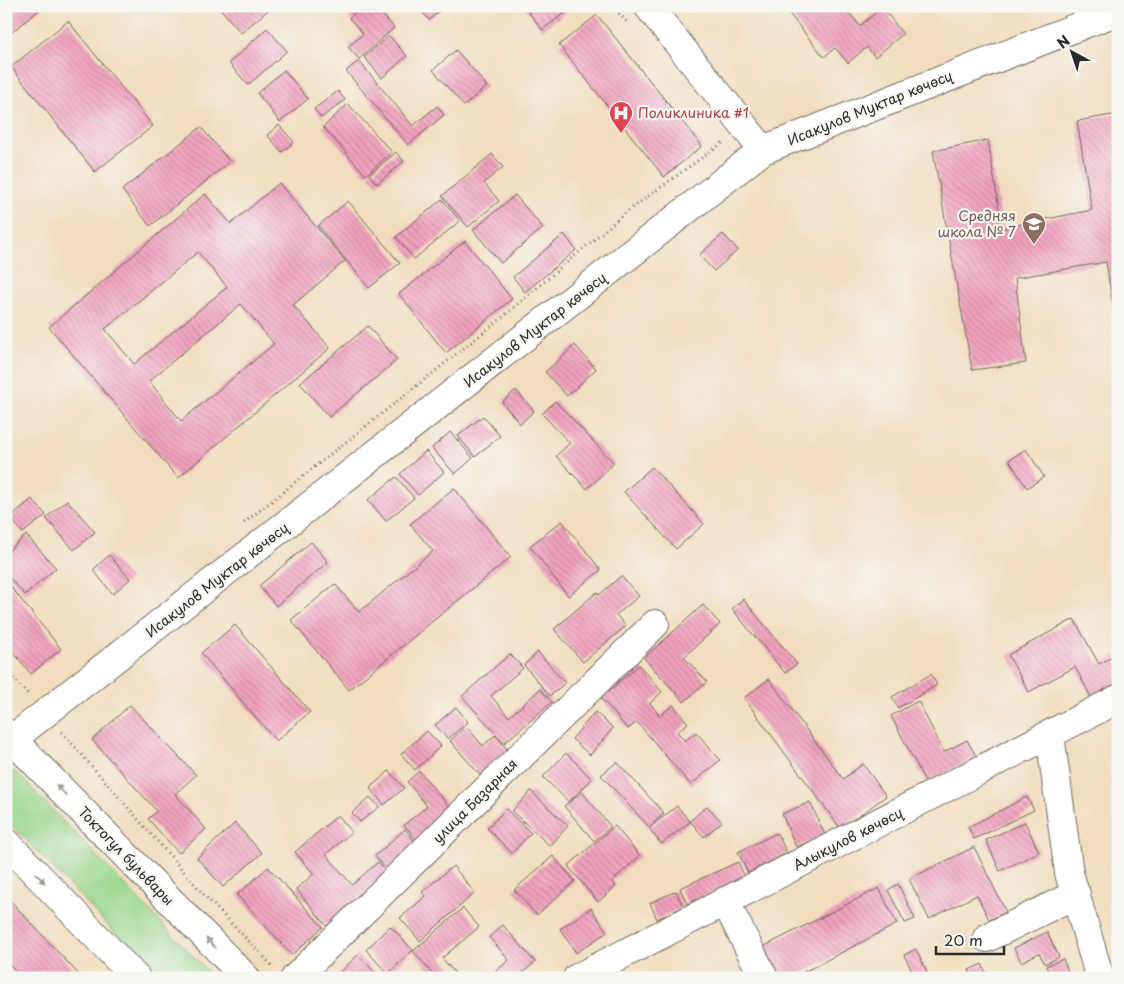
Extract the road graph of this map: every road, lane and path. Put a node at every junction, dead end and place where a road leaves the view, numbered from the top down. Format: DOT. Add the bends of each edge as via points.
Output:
graph roads {
  1 [pos="612,6"];
  2 [pos="1102,12"];
  3 [pos="639,16"];
  4 [pos="728,139"];
  5 [pos="763,150"];
  6 [pos="237,529"];
  7 [pos="655,624"];
  8 [pos="6,671"];
  9 [pos="1118,699"];
  10 [pos="42,703"];
  11 [pos="1050,735"];
  12 [pos="8,739"];
  13 [pos="6,842"];
  14 [pos="1076,894"];
  15 [pos="726,901"];
  16 [pos="987,938"];
  17 [pos="286,974"];
  18 [pos="136,978"];
  19 [pos="246,978"];
  20 [pos="577,978"];
  21 [pos="764,978"];
  22 [pos="1100,978"];
  1 -- 3 [label="path"];
  2 -- 5 [label="street, Исакулов Муктар көчөсү"];
  3 -- 5 [label="street"];
  4 -- 6 [label="path" via="625,213 498,321"];
  5 -- 10 [label="street, Исакулов Муктар көчөсү"];
  7 -- 17 [label="street, улица Базарная"];
  8 -- 10 [label="path" via="31,698"];
  9 -- 11 [label="street, Алыкулов көчөсү"];
  10 -- 12 [label="street, Исакулов Муктар көчөсү"];
  10 -- 17 [label="path" via="206,897"];
  11 -- 14 [label="street" via="1069,872"];
  11 -- 15 [label="street, Алыкулов көчөсү"];
  19 -- 12 [label="street, Токтогул бульвары, one-way"];
  13 -- 18 [label="street, one-way"];
  14 -- 16 [label="street"];
  14 -- 22 [label="street"];
  15 -- 20 [label="street, Алыкулов көчөсү"];
  15 -- 21 [label="street"];
}
